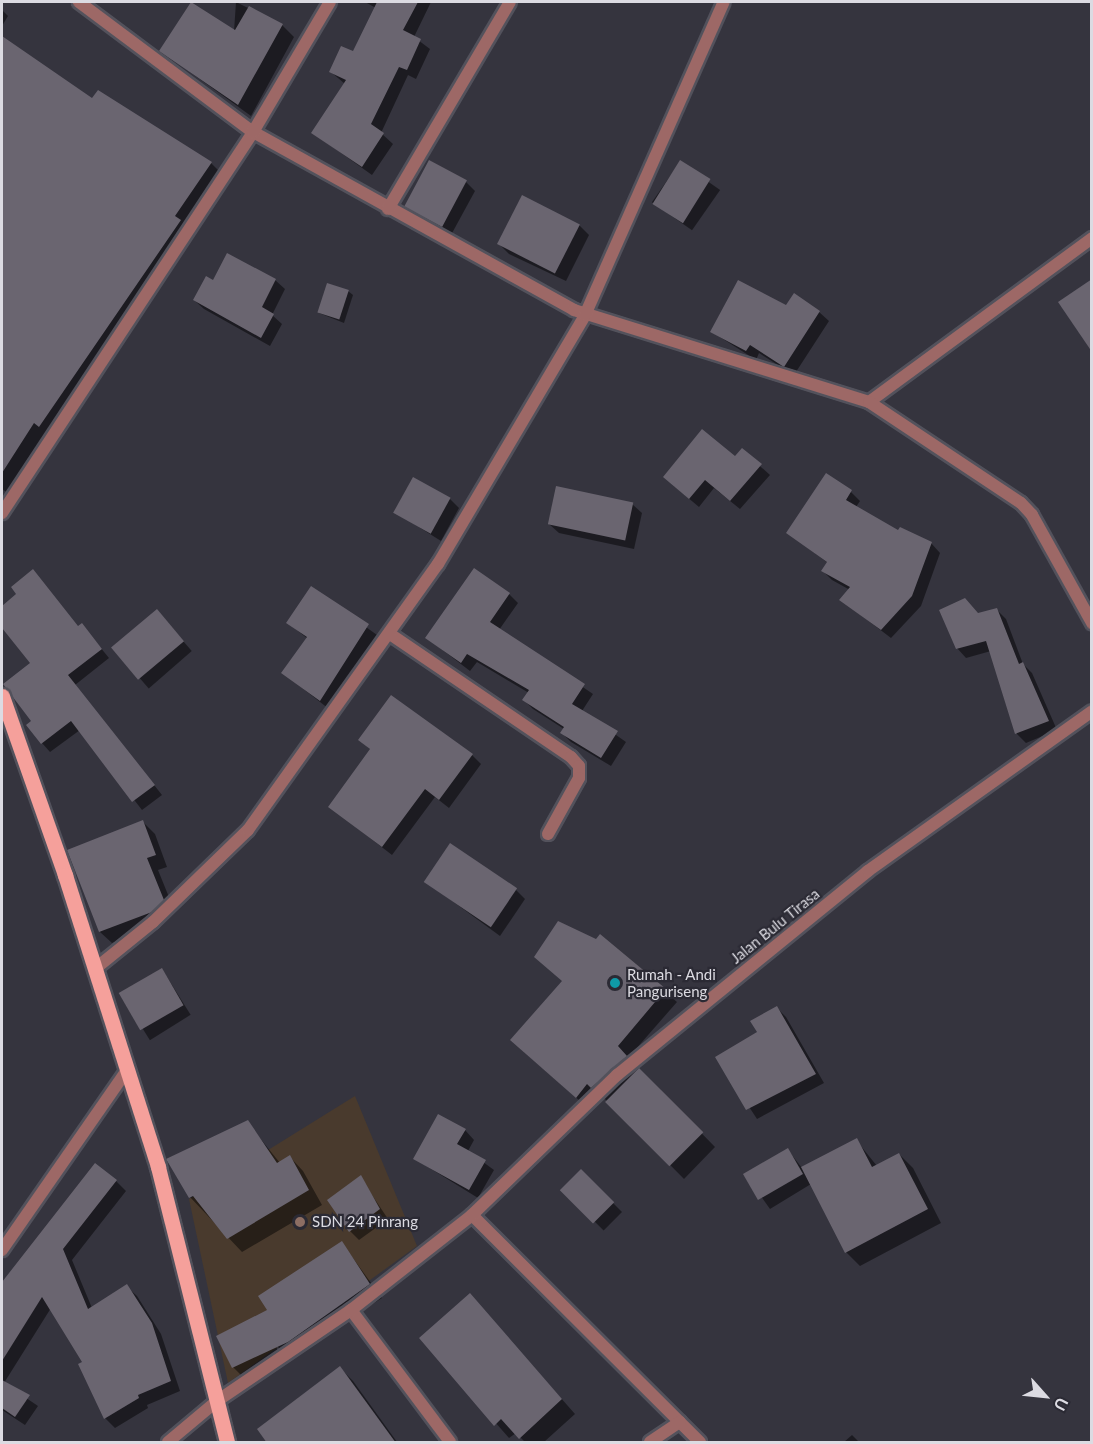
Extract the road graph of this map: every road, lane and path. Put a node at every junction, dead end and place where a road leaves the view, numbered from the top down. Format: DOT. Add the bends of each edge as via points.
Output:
graph roads {
  1 [pos="79,2"];
  2 [pos="330,2"];
  3 [pos="510,2"];
  4 [pos="724,2"];
  5 [pos="253,132"];
  6 [pos="388,208"];
  7 [pos="1092,238"];
  8 [pos="585,315"];
  9 [pos="869,402"];
  10 [pos="2,513"];
  11 [pos="1092,623"];
  12 [pos="390,634"];
  13 [pos="2,696"];
  14 [pos="1092,711"];
  15 [pos="548,834"];
  16 [pos="96,969"];
  17 [pos="128,1069"];
  18 [pos="472,1215"];
  19 [pos="2,1250"];
  20 [pos="351,1310"];
  21 [pos="217,1401"];
  22 [pos="680,1422"];
  23 [pos="168,1443"];
  24 [pos="227,1443"];
  25 [pos="450,1443"];
  26 [pos="650,1443"];
  27 [pos="700,1443"];
  1 -- 5 [label="street"];
  2 -- 5 [label="street"];
  3 -- 6 [label="street"];
  4 -- 8 [label="street"];
  5 -- 6 [label="street"];
  5 -- 10 [label="street"];
  6 -- 8 [label="street"];
  7 -- 9 [label="street"];
  8 -- 9 [label="street"];
  8 -- 12 [label="street" via="438,564"];
  9 -- 11 [label="street" via="1021,503 1032,515"];
  12 -- 15 [label="street" via="579,766 579,778"];
  12 -- 16 [label="street" via="248,830 153,922"];
  13 -- 16 [label="main road" via="27,758"];
  14 -- 18 [label="street, Jalan Bulu Tirasa" via="825,905 617,1075"];
  16 -- 17 [label="main road"];
  17 -- 19 [label="street"];
  17 -- 21 [label="main road" via="158,1167"];
  18 -- 20 [label="street, Jalan Bulu Tirasa"];
  18 -- 22 [label="street"];
  20 -- 21 [label="street, Jalan Bulu Tirasa"];
  20 -- 25 [label="street"];
  21 -- 23 [label="street, Jalan Bulu Tirasa"];
  21 -- 24 [label="main road"];
  22 -- 26 [label="street"];
  22 -- 27 [label="street"];
}
